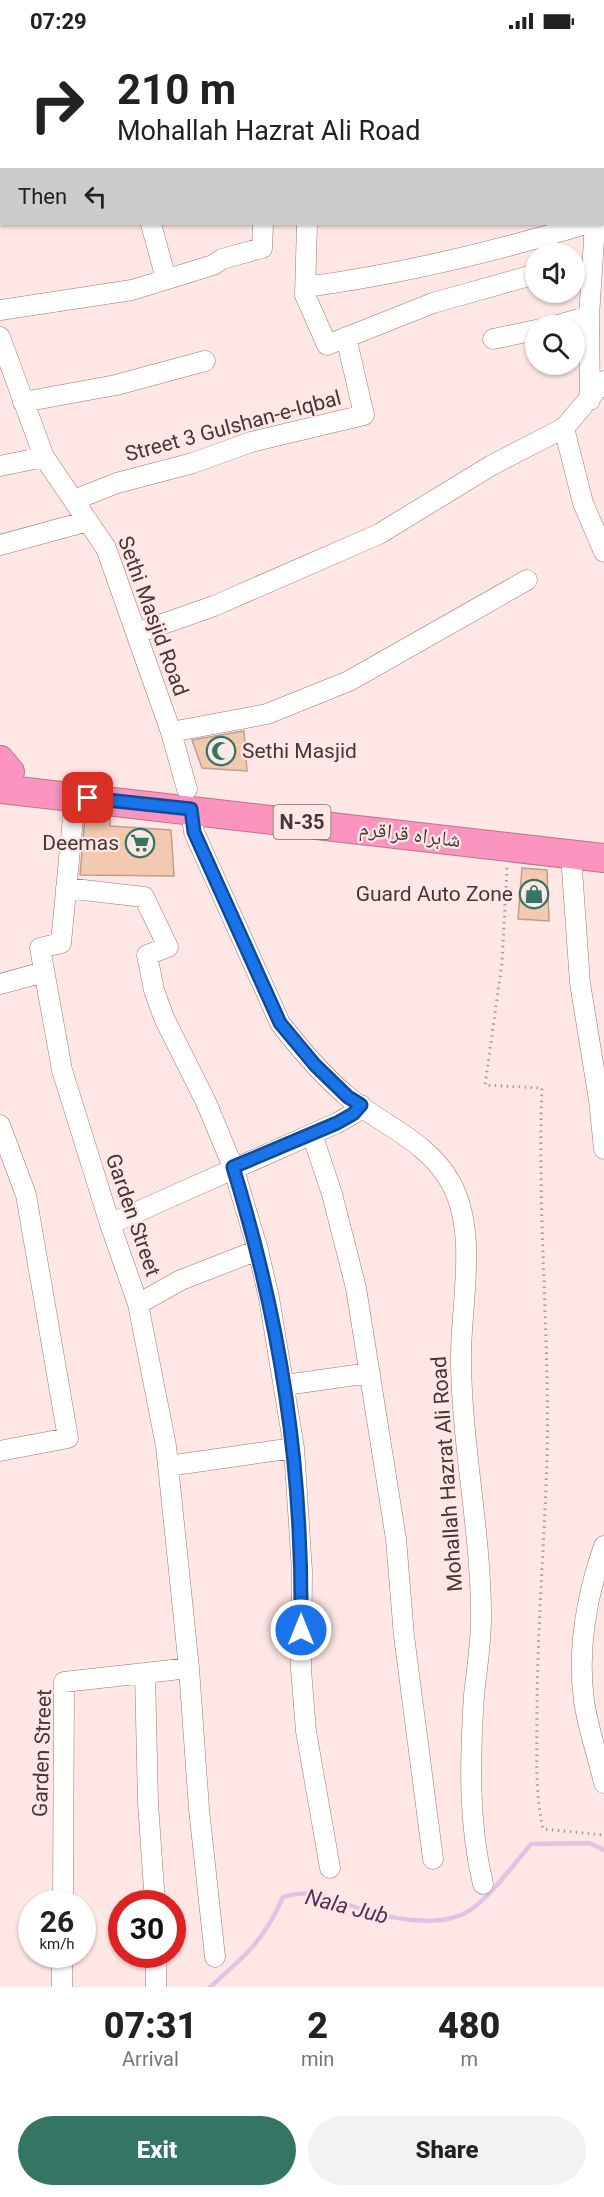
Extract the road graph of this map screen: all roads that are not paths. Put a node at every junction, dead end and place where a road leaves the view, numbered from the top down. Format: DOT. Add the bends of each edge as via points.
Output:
graph roads {
  1 [pos="151,225"];
  2 [pos="263,225"];
  3 [pos="307,225"];
  4 [pos="583,225"];
  5 [pos="595,225"];
  6 [pos="585,252"];
  7 [pos="525,277"];
  8 [pos="585,277"];
  9 [pos="166,279"];
  10 [pos="306,287"];
  11 [pos="0,310"];
  12 [pos="589,316"];
  13 [pos="585,317"];
  14 [pos="525,332"];
  15 [pos="0,337"];
  16 [pos="346,338"];
  17 [pos="493,339"];
  18 [pos="205,361"];
  19 [pos="604,381"];
  20 [pos="590,400"];
  21 [pos="23,402"];
  22 [pos="564,428"];
  23 [pos="44,457"];
  24 [pos="0,466"];
  25 [pos="74,500"];
  26 [pos="88,521"];
  27 [pos="0,545"];
  28 [pos="604,552"];
  29 [pos="527,580"];
  30 [pos="136,633"];
  31 [pos="171,732"];
  32 [pos="3,773"];
  33 [pos="75,797"];
  34 [pos="189,799"];
  35 [pos="604,838"];
  36 [pos="571,855"];
  37 [pos="604,858"];
  38 [pos="66,888"];
  39 [pos="44,972"];
  40 [pos="0,984"];
  41 [pos="361,1105"];
  42 [pos="0,1125"];
  43 [pos="312,1134"];
  44 [pos="604,1149"];
  45 [pos="233,1167"];
  46 [pos="110,1224"];
  47 [pos="258,1250"];
  48 [pos="138,1304"];
  49 [pos="370,1373"];
  50 [pos="285,1385"];
  51 [pos="294,1448"];
  52 [pos="0,1451"];
  53 [pos="168,1466"];
  54 [pos="604,1546"];
  55 [pos="189,1668"];
  56 [pos="145,1673"];
  57 [pos="604,1783"];
  58 [pos="434,1859"];
  59 [pos="330,1868"];
  60 [pos="483,1884"];
  61 [pos="63,1890"];
  62 [pos="154,1890"];
  63 [pos="214,1957"];
  64 [pos="62,1968"];
  65 [pos="156,1968"];
  66 [pos="62,1987"];
  67 [pos="156,1987"];
  1 -- 9 [label="street"];
  2 -- 9 [label="street" via="262,248"];
  3 -- 10 [label="street"];
  4 -- 10 [label="street" via="497,251"];
  5 -- 6 [label="street"];
  7 -- 16 [label="street" via="433,303"];
  8 -- 12 [label="street"];
  9 -- 11 [label="street" via="95,297"];
  10 -- 16 [label="street" via="305,295 327,345"];
  12 -- 13 [label="street"];
  12 -- 20 [label="street"];
  14 -- 17 [label="street"];
  15 -- 21 [label="street, Sethi Masjid Road"];
  16 -- 25 [label="street, Street 3 Gulshan-e-Iqbal" via="364,415 251,442"];
  18 -- 21 [label="street" via="116,385"];
  19 -- 20 [label="street"];
  20 -- 22 [label="street"];
  21 -- 23 [label="street, Sethi Masjid Road"];
  22 -- 28 [label="street" via="583,503"];
  22 -- 30 [label="street" via="492,465 379,534 214,606"];
  23 -- 24 [label="street"];
  23 -- 25 [label="street, Sethi Masjid Road"];
  25 -- 26 [label="street, Sethi Masjid Road"];
  26 -- 27 [label="street"];
  26 -- 30 [label="street, Sethi Masjid Road" via="106,548"];
  29 -- 31 [label="street" via="349,681 267,714"];
  30 -- 31 [label="street, Sethi Masjid Road"];
  31 -- 34 [label="street, Sethi Masjid Road"];
  32 -- 33 [label="highway, شاہراہ قراقرم / N-35"];
  32 -- 34 [label="highway, شاہراہ قراقرم / N-35"];
  33 -- 34 [label="highway, شاہراہ قراقرم / N-35"];
  33 -- 38 [label="street, Garden Street"];
  34 -- 35 [label="highway, شاہراہ قراقرم / N-35"];
  34 -- 36 [label="highway, شاہراہ قراقرم / N-35"];
  34 -- 41 [label="street, Mohallah Hazrat Ali Road" via="194,832 280,1023 315,1065"];
  36 -- 37 [label="highway, شاہراہ قراقرم / N-35"];
  36 -- 44 [label="street" via="580,983 600,1100"];
  38 -- 39 [label="street, Garden Street" via="61,943 40,948"];
  38 -- 45 [label="street" via="144,897 168,947 147,955 154,990"];
  39 -- 40 [label="street"];
  39 -- 46 [label="street, Garden Street" via="62,1070"];
  41 -- 43 [label="street" via="353,1114"];
  41 -- 60 [label="street, Mohallah Hazrat Ali Road" via="412,1138 442,1168 452,1185 465,1232 461,1374 481,1612 471,1798 475,1852"];
  42 -- 52 [label="street" via="26,1195 68,1438"];
  43 -- 45 [label="street"];
  43 -- 49 [label="street" via="356,1288"];
  45 -- 46 [label="street"];
  45 -- 47 [label="street"];
  46 -- 48 [label="street, Garden Street"];
  47 -- 48 [label="street" via="181,1280"];
  47 -- 50 [label="street"];
  48 -- 53 [label="street, Garden Street"];
  49 -- 50 [label="street"];
  49 -- 58 [label="street" via="396,1539 404,1636"];
  50 -- 51 [label="street"];
  51 -- 53 [label="street"];
  51 -- 59 [label="street" via="302,1571 304,1710"];
  53 -- 55 [label="street, Garden Street"];
  54 -- 57 [label="street" via="582,1632 584,1701"];
  55 -- 56 [label="street, Garden Street"];
  55 -- 63 [label="street, Garden Street"];
  56 -- 61 [label="street, Garden Street" via="64,1682"];
  56 -- 62 [label="street"];
  64 -- 66 [label="street"];
  65 -- 67 [label="street"];
}
